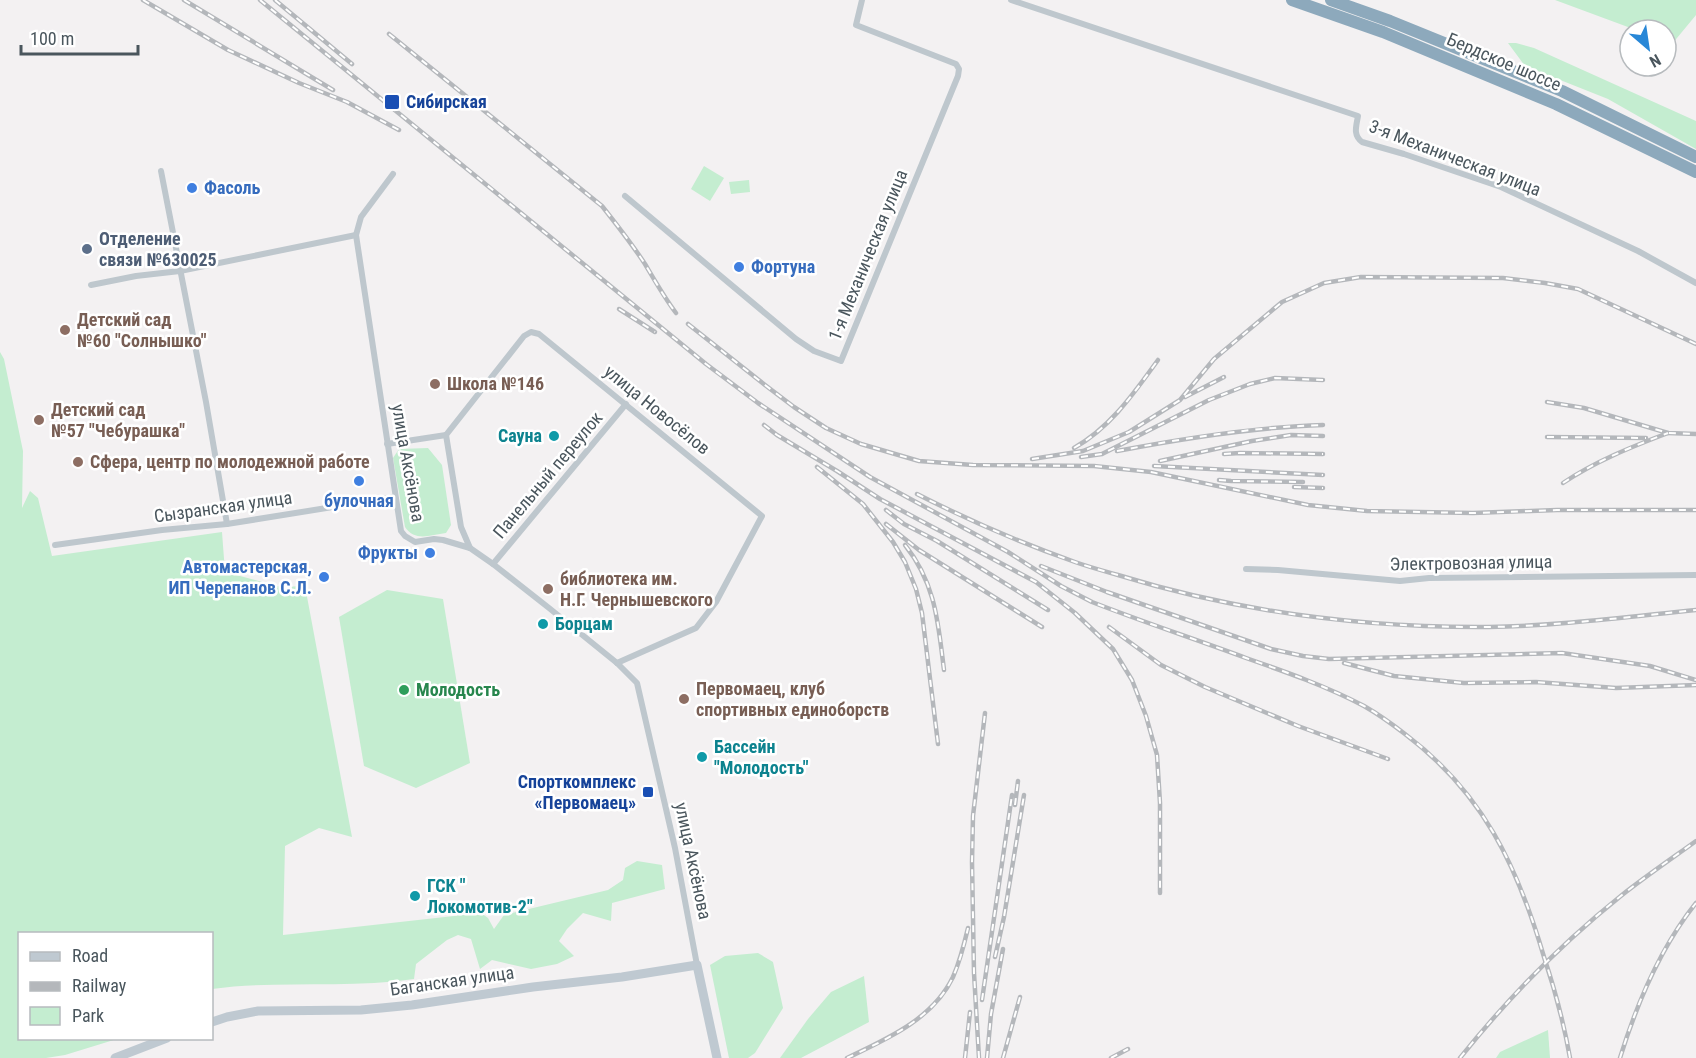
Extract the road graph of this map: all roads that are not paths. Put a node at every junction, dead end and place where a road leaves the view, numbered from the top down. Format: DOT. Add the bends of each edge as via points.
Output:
graph roads {
  1 [pos="862,0"];
  2 [pos="1011,0"];
  3 [pos="1292,0"];
  4 [pos="1331,0"];
  5 [pos="1696,157"];
  6 [pos="161,171"];
  7 [pos="1696,172"];
  8 [pos="393,174"];
  9 [pos="625,196"];
  10 [pos="356,235"];
  11 [pos="180,272"];
  12 [pos="1696,283"];
  13 [pos="91,285"];
  14 [pos="626,404"];
  15 [pos="446,435"];
  16 [pos="387,444"];
  17 [pos="395,496"];
  18 [pos="227,524"];
  19 [pos="55,545"];
  20 [pos="470,548"];
  21 [pos="493,564"];
  22 [pos="1246,569"];
  23 [pos="1696,575"];
  24 [pos="617,663"];
  25 [pos="697,965"];
  26 [pos="213,1022"];
  27 [pos="162,1040"];
  28 [pos="115,1058"];
  29 [pos="717,1058"];
  1 -- 9 [label="street, 1-я Механическая улица" via="856,25 956,63 959,69 841,361 796,339"];
  2 -- 12 [label="street, 3-я Механическая улица" via="1358,116 1355,133 1362,142 1501,188 1638,251"];
  3 -- 7 [label="highway, Бердское шоссе" via="1383,32 1535,95"];
  4 -- 5 [label="highway, Бердское шоссе" via="1562,90"];
  6 -- 11 [label="street"];
  8 -- 10 [label="street" via="361,217"];
  10 -- 11 [label="street"];
  10 -- 16 [label="street, улица Аксёнова"];
  11 -- 13 [label="street"];
  11 -- 18 [label="street"];
  14 -- 15 [label="street, улица Новосёлов" via="539,334 531,332"];
  14 -- 21 [label="street, Панельный переулок"];
  14 -- 24 [label="street, улица Новосёлов" via="762,516 716,602 696,628"];
  15 -- 16 [label="street"];
  15 -- 20 [label="street" via="461,527"];
  16 -- 17 [label="street, улица Аксёнова"];
  17 -- 18 [label="street, Сызранская улица"];
  17 -- 20 [label="street, улица Аксёнова" via="405,536 415,542 434,539"];
  18 -- 19 [label="street, Сызранская улица"];
  20 -- 21 [label="street, улица Аксёнова"];
  21 -- 24 [label="street, улица Аксёнова"];
  22 -- 23 [label="street, Электровозная улица" via="1400,581"];
  24 -- 25 [label="street, улица Аксёнова" via="637,683"];
  25 -- 26 [label="street, Баганская улица" via="412,1005 361,1010 258,1011"];
  25 -- 29 [label="street, улица Аксёнова"];
  27 -- 28 [label="street"];
}
